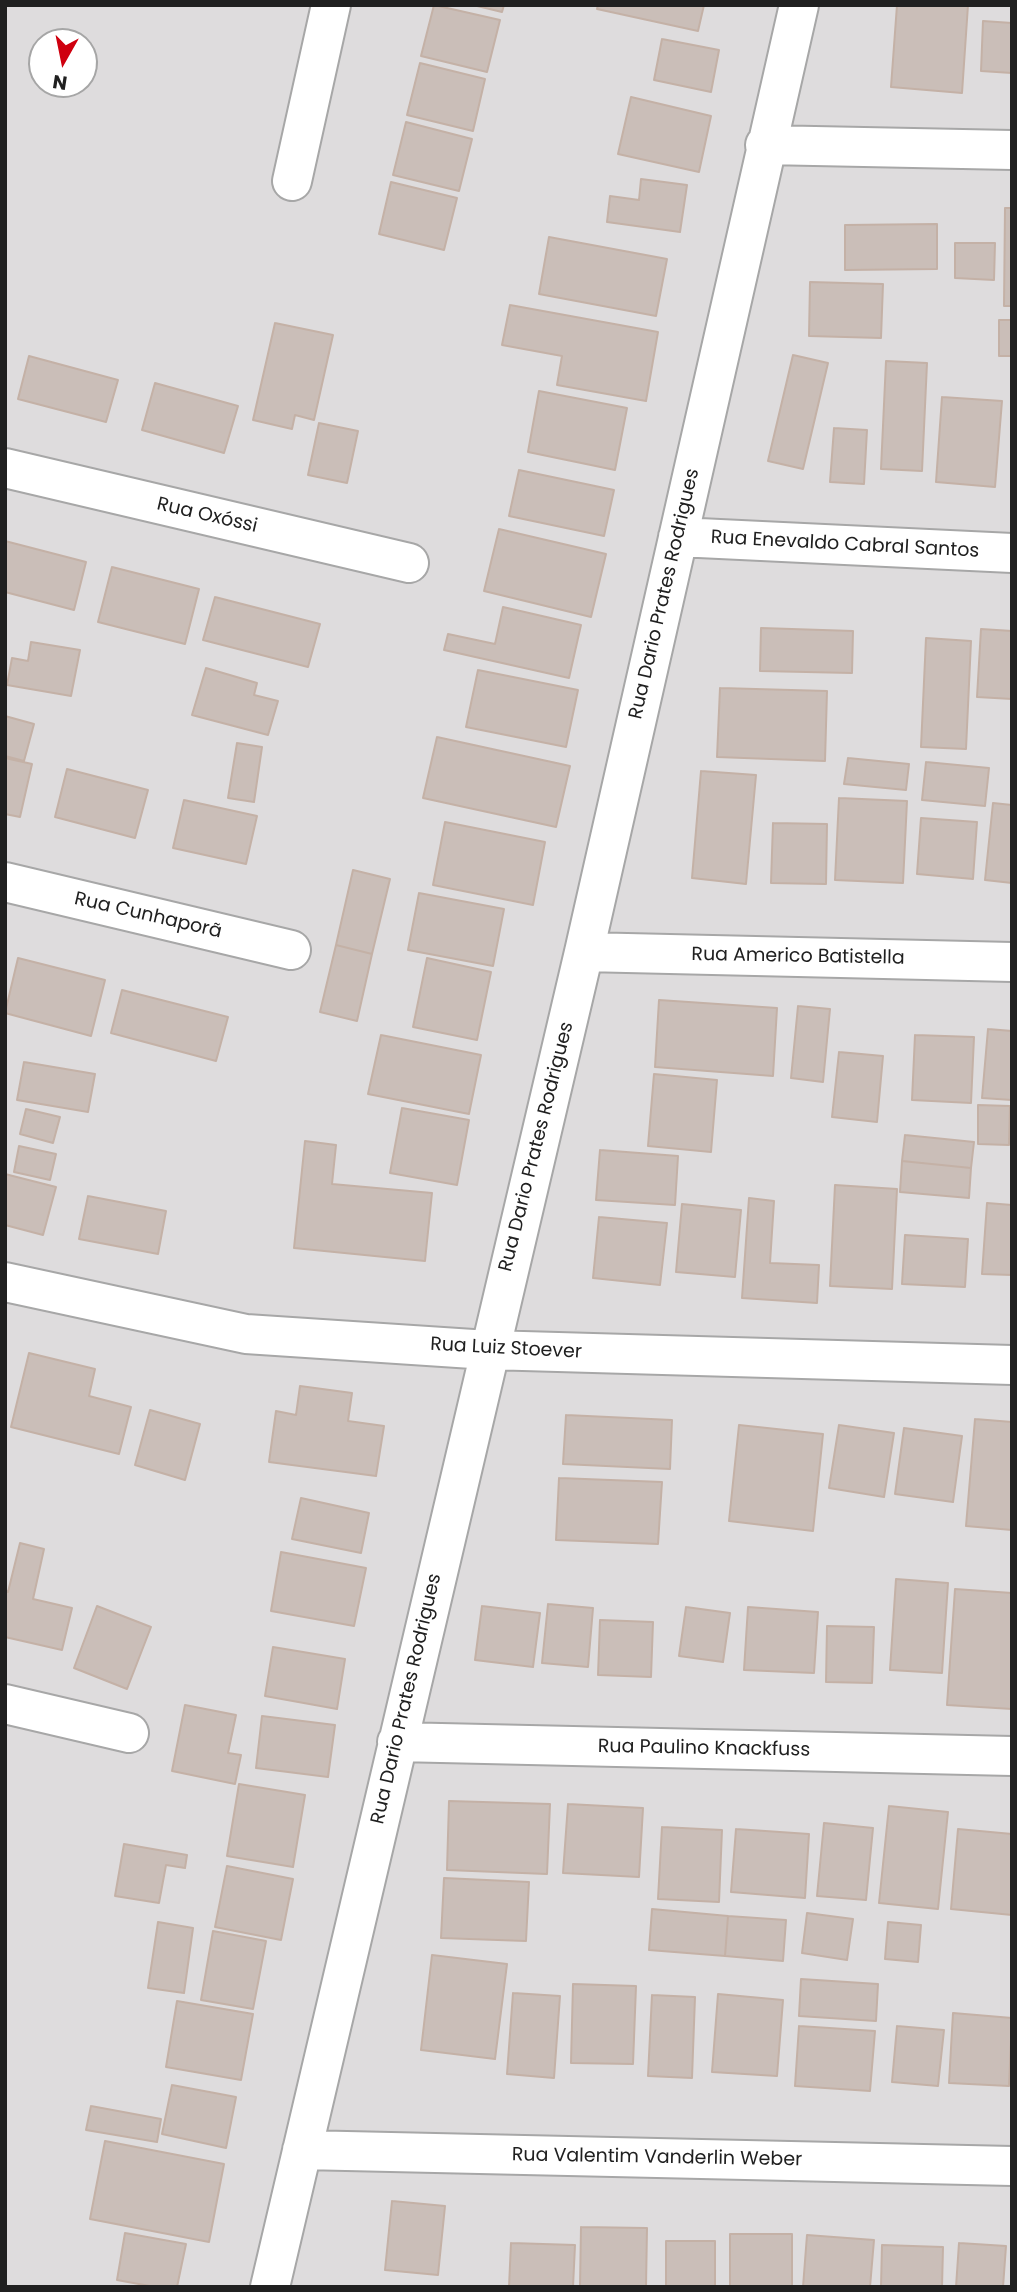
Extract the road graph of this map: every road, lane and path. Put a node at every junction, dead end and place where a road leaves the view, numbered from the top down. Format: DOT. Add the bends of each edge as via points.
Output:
graph roads {
  1 [pos="331,5"];
  2 [pos="799,5"];
  3 [pos="765,145"];
  4 [pos="1012,150"];
  5 [pos="292,181"];
  6 [pos="5,468"];
  7 [pos="678,537"];
  8 [pos="1012,553"];
  9 [pos="410,563"];
  10 [pos="5,882"];
  11 [pos="291,950"];
  12 [pos="584,952"];
  13 [pos="1012,962"];
  14 [pos="5,1282"];
  15 [pos="488,1350"];
  16 [pos="1012,1365"];
  17 [pos="5,1704"];
  18 [pos="129,1732"];
  19 [pos="397,1742"];
  20 [pos="1012,1756"];
  21 [pos="302,2150"];
  22 [pos="1012,2166"];
  23 [pos="270,2287"];
  1 -- 5 [label="street"];
  2 -- 3 [label="street, Rua Dario Prates Rodrigues"];
  3 -- 4 [label="street"];
  3 -- 7 [label="street, Rua Dario Prates Rodrigues"];
  6 -- 9 [label="street, Rua Oxóssi"];
  7 -- 8 [label="street, Rua Enevaldo Cabral Santos"];
  7 -- 12 [label="street, Rua Dario Prates Rodrigues"];
  10 -- 11 [label="street, Rua Cunhaporã"];
  12 -- 13 [label="street, Rua Americo Batistella"];
  12 -- 15 [label="street, Rua Dario Prates Rodrigues"];
  14 -- 15 [label="street, Rua Luiz Stoever" via="246,1334"];
  15 -- 16 [label="street, Rua Luiz Stoever"];
  15 -- 19 [label="street, Rua Dario Prates Rodrigues"];
  17 -- 18 [label="street"];
  19 -- 20 [label="street, Rua Paulino Knackfuss"];
  19 -- 21 [label="street, Rua Dario Prates Rodrigues"];
  21 -- 22 [label="street, Rua Valentim Vanderlin Weber"];
  21 -- 23 [label="street, Rua Dario Prates Rodrigues"];
}
